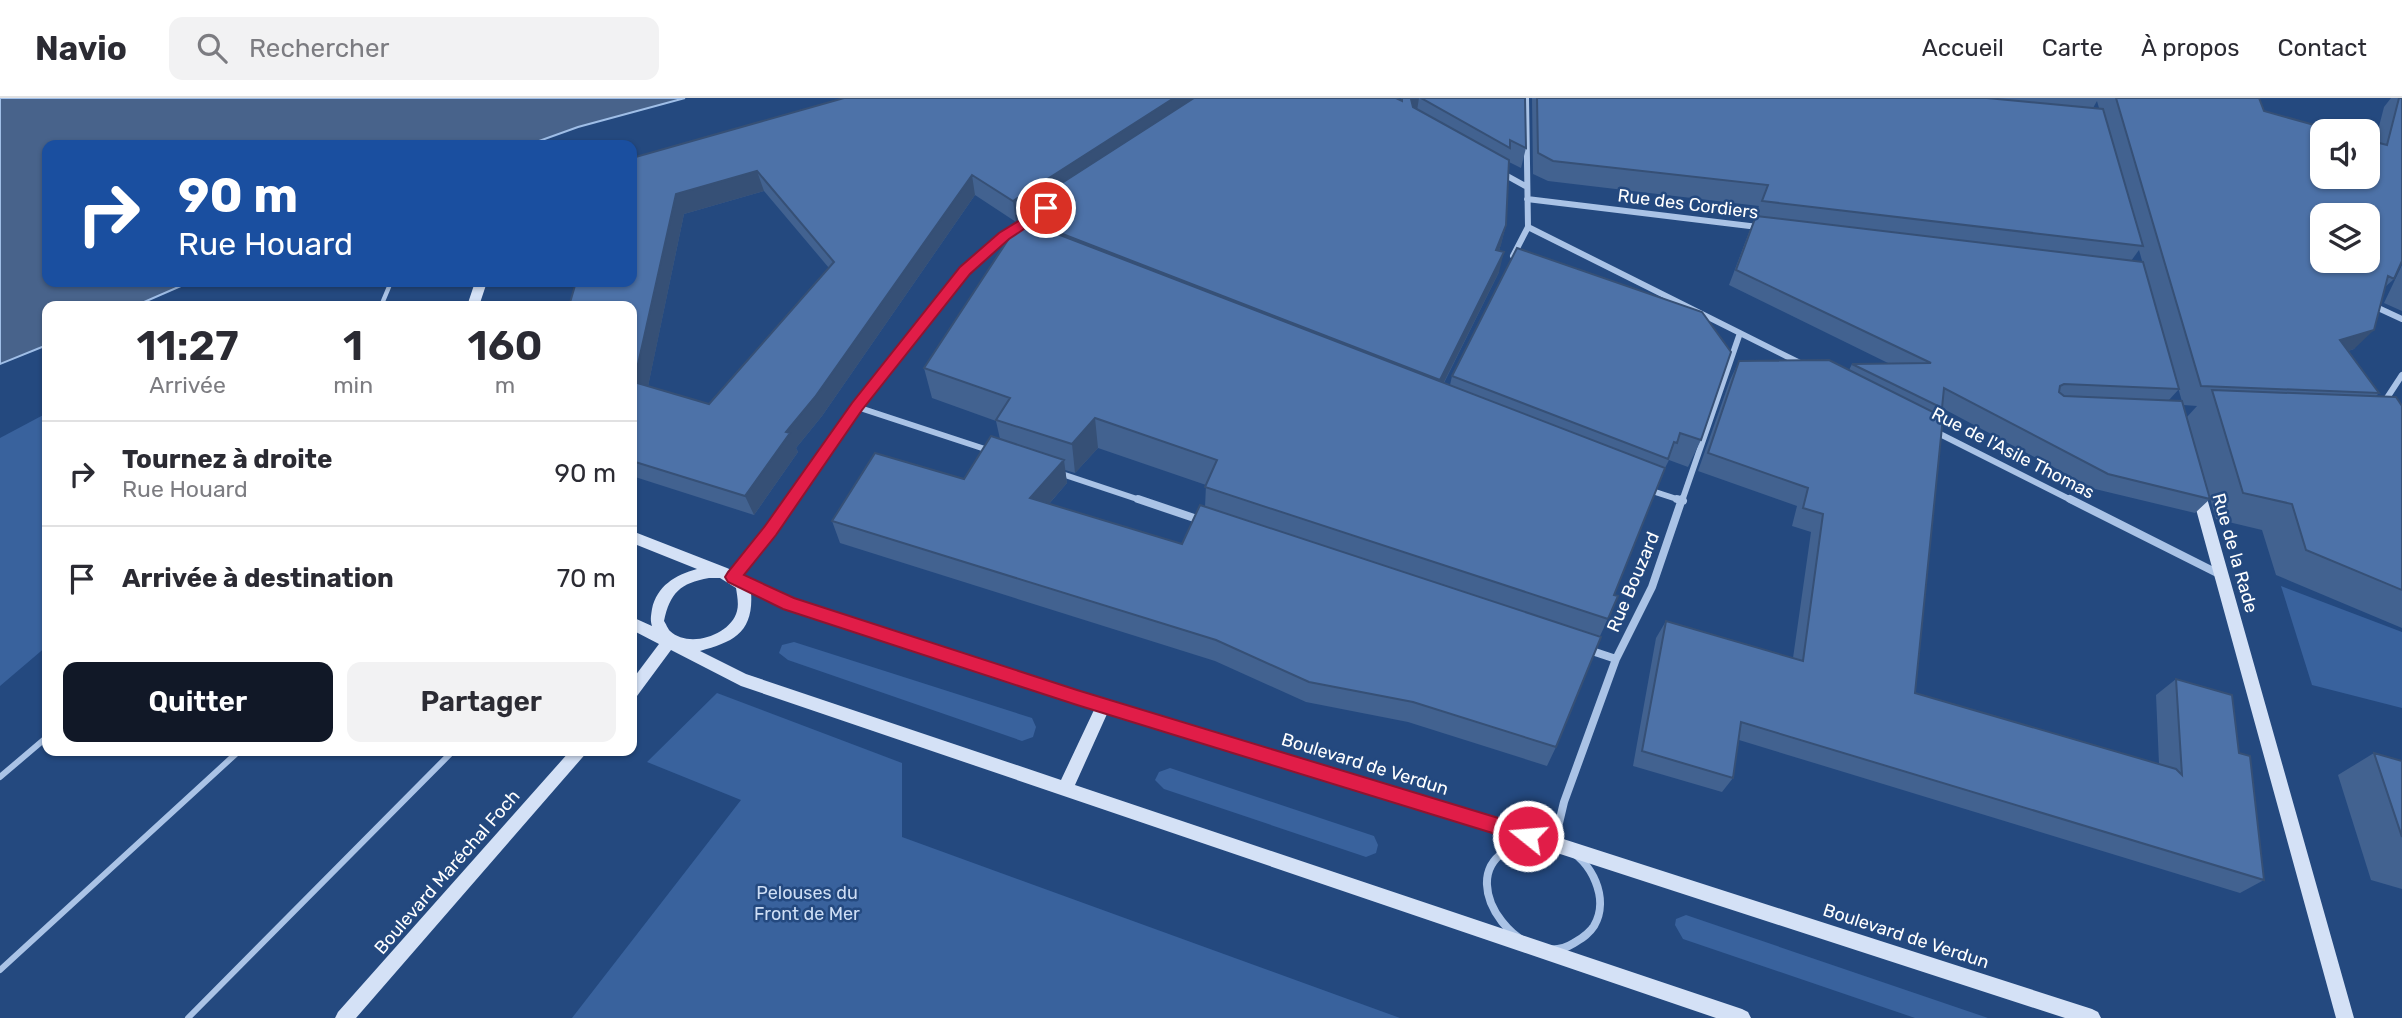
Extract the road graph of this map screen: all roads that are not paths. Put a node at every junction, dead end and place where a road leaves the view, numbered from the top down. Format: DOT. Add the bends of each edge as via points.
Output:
graph roads {
  1 [pos="1526,98"];
  2 [pos="1493,168"];
  3 [pos="1527,187"];
  4 [pos="1527,199"];
  5 [pos="1026,221"];
  6 [pos="1528,227"];
  7 [pos="1766,228"];
  8 [pos="1004,236"];
  9 [pos="1015,240"];
  10 [pos="1510,263"];
  11 [pos="2381,296"];
  12 [pos="2402,319"];
  13 [pos="1740,333"];
  14 [pos="1814,370"];
  15 [pos="2402,375"];
  16 [pos="857,407"];
  17 [pos="2380,408"];
  18 [pos="1924,426"];
  19 [pos="1002,454"];
  20 [pos="1054,472"];
  21 [pos="2194,475"];
  22 [pos="1637,485"];
  23 [pos="1683,501"];
  24 [pos="1211,524"];
  25 [pos="637,539"];
  26 [pos="2221,575"];
  27 [pos="733,577"];
  28 [pos="637,625"];
  29 [pos="670,641"];
  30 [pos="1577,646"];
  31 [pos="1616,659"];
  32 [pos="637,684"];
  33 [pos="1103,706"];
  34 [pos="42,741"];
  35 [pos="234,756"];
  36 [pos="448,756"];
  37 [pos="576,756"];
  38 [pos="0,777"];
  39 [pos="1066,787"];
  40 [pos="1554,844"];
  41 [pos="1532,946"];
  42 [pos="0,970"];
  43 [pos="188,1018"];
  44 [pos="344,1018"];
  45 [pos="1742,1018"];
  46 [pos="2092,1018"];
  47 [pos="2345,1018"];
  1 -- 3 [label="street"];
  2 -- 3 [label="street"];
  3 -- 4 [label="street"];
  4 -- 6 [label="street"];
  4 -- 7 [label="street, Rue des Cordiers"];
  5 -- 8 [label="street"];
  6 -- 10 [label="street"];
  6 -- 13 [label="street"];
  8 -- 9 [label="street"];
  8 -- 16 [label="street" via="965,271"];
  11 -- 12 [label="street" via="2376,307"];
  13 -- 14 [label="street"];
  13 -- 23 [label="street, Rue Bouzard"];
  15 -- 17 [label="street"];
  16 -- 19 [label="street"];
  16 -- 27 [label="street"];
  18 -- 26 [label="street, Rue de l'Asile Thomas"];
  20 -- 24 [label="street"];
  21 -- 26 [label="street, Rue de la Rade"];
  22 -- 23 [label="street"];
  23 -- 31 [label="street, Rue Bouzard" via="1652,587"];
  25 -- 27 [label="street, Boulevard de Verdun"];
  26 -- 47 [label="street, Rue de la Rade"];
  27 -- 29 [label="street" via="722,572 695,574 670,589 657,611 657,623"];
  27 -- 29 [label="street" via="743,585 747,610 729,634 700,646"];
  27 -- 33 [label="street, Boulevard de Verdun" via="789,604"];
  28 -- 29 [label="street"];
  29 -- 32 [label="street"];
  29 -- 39 [label="street" via="741,679"];
  30 -- 31 [label="street"];
  31 -- 40 [label="street, Rue Bouzard" via="1564,802"];
  33 -- 39 [label="street"];
  33 -- 40 [label="street, Boulevard de Verdun"];
  34 -- 38 [label="lane"];
  35 -- 42 [label="lane"];
  36 -- 43 [label="lane"];
  37 -- 44 [label="street, Boulevard Maréchal Foch"];
  39 -- 41 [label="street"];
  40 -- 41 [label="street" via="1516,844 1491,867 1486,884 1498,921"];
  40 -- 41 [label="street" via="1584,863 1600,896 1600,913 1582,940 1566,947"];
  40 -- 46 [label="street, Boulevard de Verdun"];
  41 -- 45 [label="street"];
}
